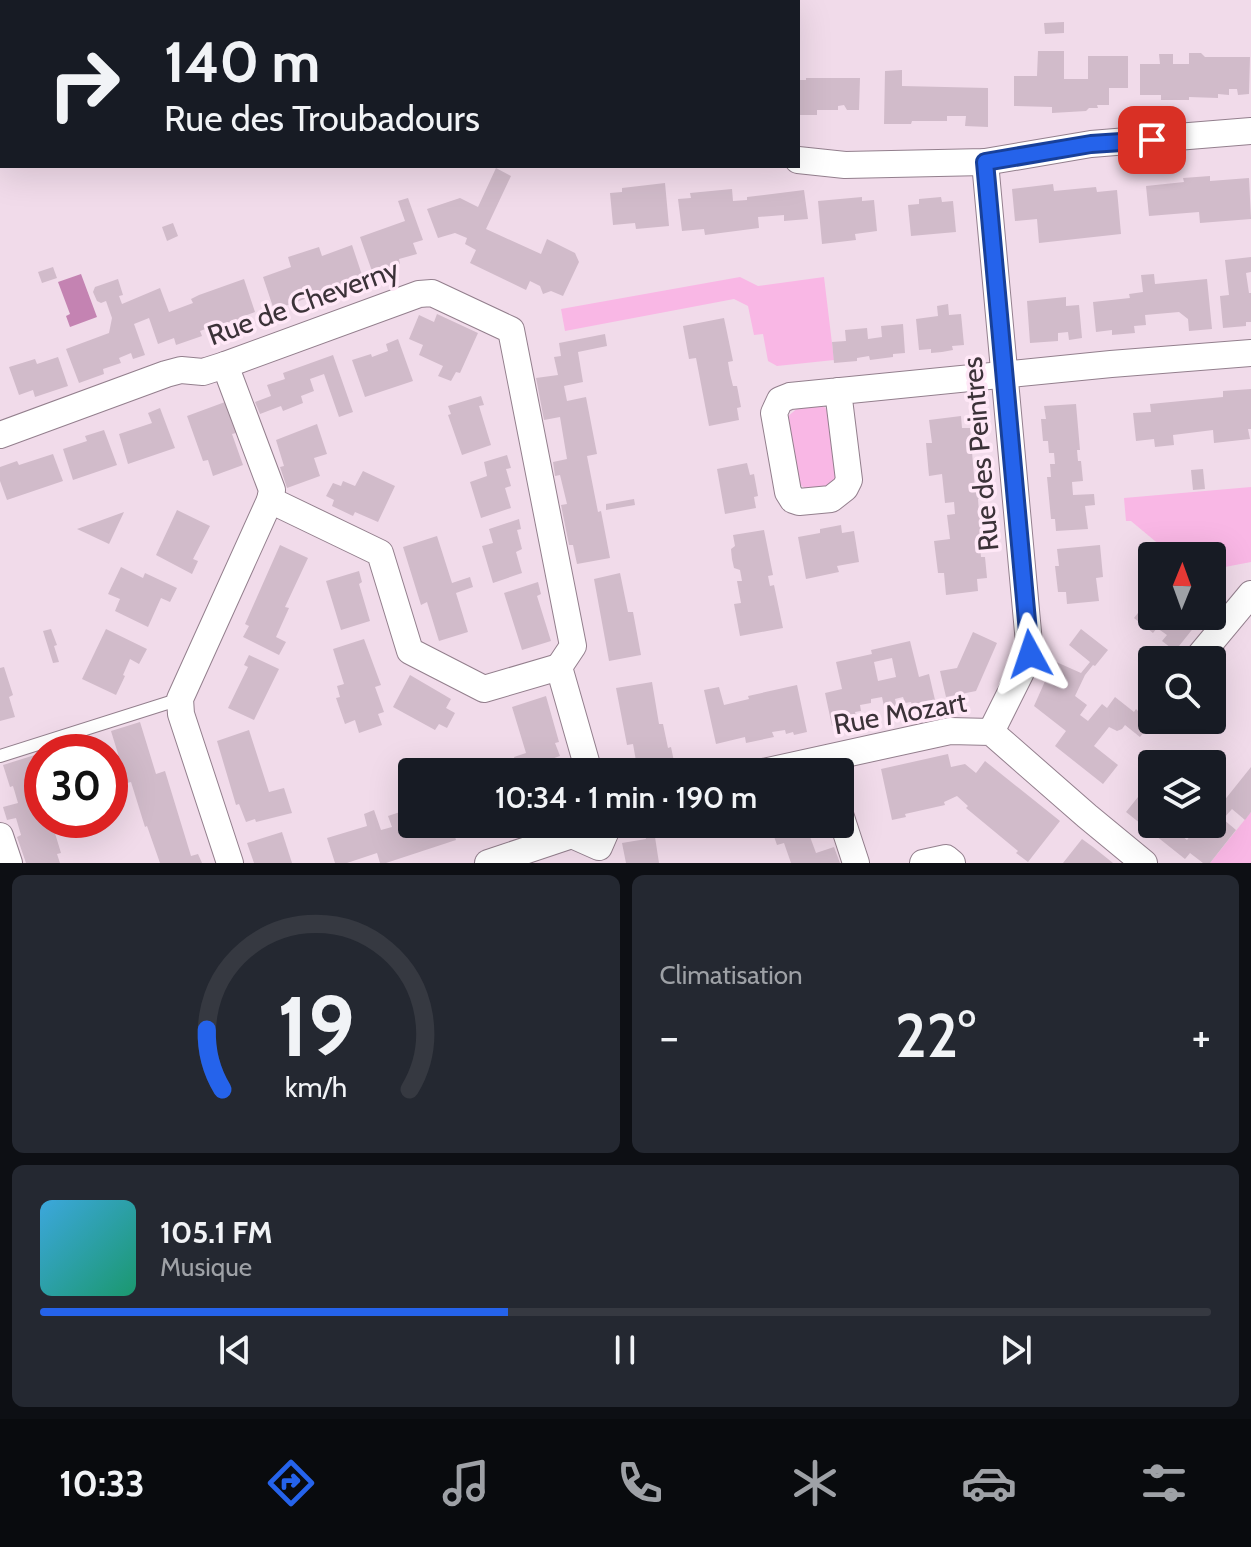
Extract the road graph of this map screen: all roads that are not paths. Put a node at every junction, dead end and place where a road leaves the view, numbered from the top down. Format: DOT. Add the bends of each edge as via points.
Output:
graph roads {
  1 [pos="1251,131"];
  2 [pos="800,160"];
  3 [pos="985,162"];
  4 [pos="1251,353"];
  5 [pos="225,365"];
  6 [pos="1005,376"];
  7 [pos="838,391"];
  8 [pos="0,435"];
  9 [pos="270,500"];
  10 [pos="1251,594"];
  11 [pos="1208,646"];
  12 [pos="559,667"];
  13 [pos="180,699"];
  14 [pos="991,732"];
  15 [pos="0,756"];
  16 [pos="585,758"];
  17 [pos="853,758"];
  18 [pos="0,836"];
  19 [pos="554,838"];
  20 [pos="848,838"];
  21 [pos="9,863"];
  22 [pos="230,863"];
  23 [pos="488,863"];
  24 [pos="856,863"];
  25 [pos="923,863"];
  26 [pos="952,863"];
  27 [pos="1144,863"];
  1 -- 3 [label="street" via="1091,144"];
  2 -- 3 [label="street" via="845,165"];
  3 -- 6 [label="street, Rue des Peintres"];
  4 -- 6 [label="street"];
  5 -- 8 [label="street, Rue de Cheverny" via="166,374"];
  5 -- 9 [label="street" via="272,490"];
  5 -- 12 [label="street, Rue de Cheverny" via="419,294 432,293 511,330 573,646"];
  6 -- 7 [label="street"];
  6 -- 14 [label="street, Rue des Peintres" via="1030,654"];
  9 -- 12 [label="street" via="380,553 410,651 484,689"];
  9 -- 13 [label="street"];
  10 -- 11 [label="street"];
  12 -- 16 [label="street"];
  13 -- 15 [label="lane"];
  13 -- 22 [label="street"];
  14 -- 17 [label="street, Rue Mozart" via="950,731"];
  14 -- 27 [label="street, Rue Mozart"];
  18 -- 21 [label="street"];
  19 -- 23 [label="street"];
  20 -- 24 [label="street"];
  25 -- 26 [label="street" via="946,858"];
}
